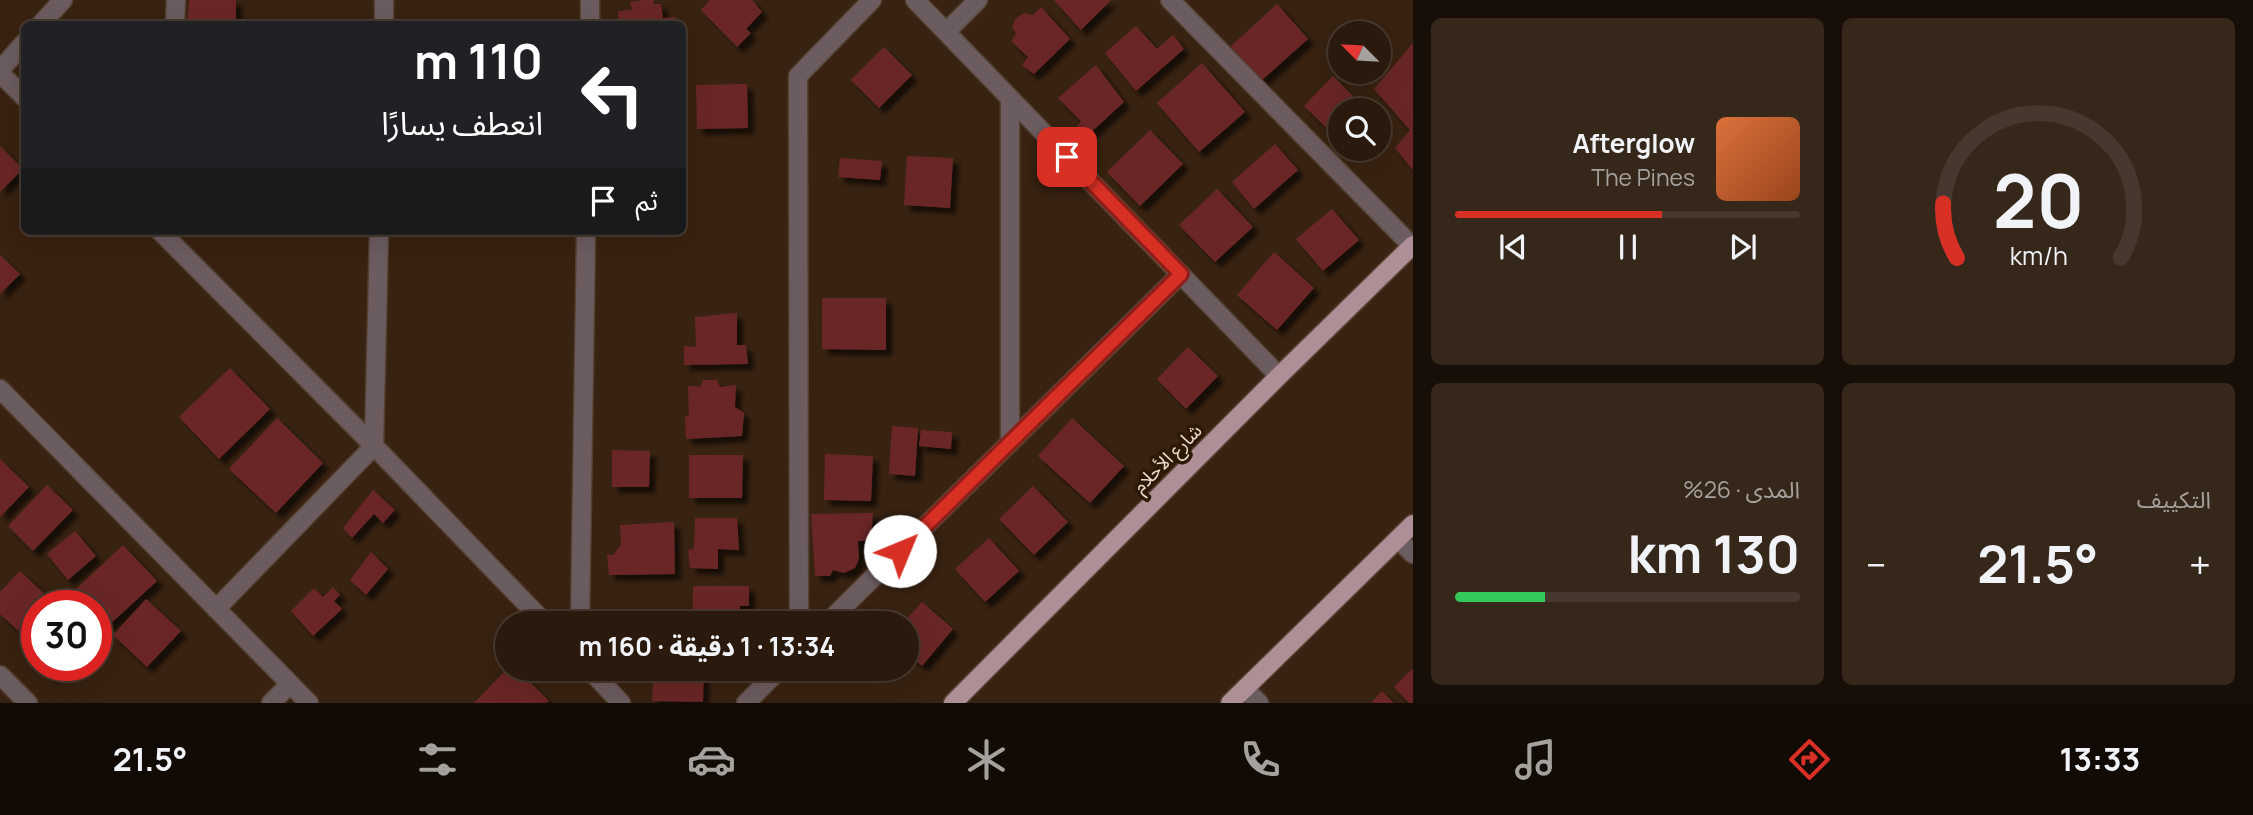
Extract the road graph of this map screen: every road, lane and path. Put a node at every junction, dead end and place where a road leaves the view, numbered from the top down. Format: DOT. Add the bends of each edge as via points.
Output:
graph roads {
  1 [pos="63,0"];
  2 [pos="176,0"];
  3 [pos="384,0"];
  4 [pos="590,0"];
  5 [pos="872,0"];
  6 [pos="915,0"];
  7 [pos="978,0"];
  8 [pos="1170,0"];
  9 [pos="44,21"];
  10 [pos="176,21"];
  11 [pos="384,21"];
  12 [pos="590,21"];
  13 [pos="946,32"];
  14 [pos="21,47"];
  15 [pos="0,72"];
  16 [pos="21,94"];
  17 [pos="1010,98"];
  18 [pos="168,235"];
  19 [pos="379,235"];
  20 [pos="586,235"];
  21 [pos="1412,246"];
  22 [pos="1181,274"];
  23 [pos="1279,376"];
  24 [pos="0,389"];
  25 [pos="1010,443"];
  26 [pos="374,446"];
  27 [pos="1413,524"];
  28 [pos="1398,539"];
  29 [pos="1413,554"];
  30 [pos="216,609"];
  31 [pos="533,611"];
  32 [pos="580,611"];
  33 [pos="799,611"];
  34 [pos="839,611"];
  35 [pos="0,675"];
  36 [pos="600,681"];
  37 [pos="768,681"];
  38 [pos="290,684"];
  39 [pos="1245,689"];
  40 [pos="28,703"];
  41 [pos="271,703"];
  42 [pos="309,703"];
  43 [pos="621,703"];
  44 [pos="746,703"];
  45 [pos="953,703"];
  46 [pos="1230,703"];
  47 [pos="1259,703"];
  1 -- 9 [label="street"];
  2 -- 10 [label="street"];
  3 -- 11 [label="street"];
  4 -- 12 [label="street"];
  5 -- 33 [label="street" via="798,76"];
  6 -- 13 [label="street"];
  7 -- 13 [label="street"];
  8 -- 21 [label="street"];
  13 -- 17 [label="street"];
  14 -- 15 [label="street"];
  15 -- 16 [label="street"];
  17 -- 22 [label="street"];
  17 -- 25 [label="street"];
  18 -- 26 [label="street"];
  19 -- 26 [label="street"];
  20 -- 32 [label="street"];
  21 -- 23 [label="main road, شارع الأحلام"];
  22 -- 23 [label="street"];
  22 -- 25 [label="street"];
  23 -- 45 [label="main road, شارع الأحلام"];
  24 -- 30 [label="street"];
  25 -- 34 [label="street"];
  26 -- 30 [label="street"];
  26 -- 31 [label="street"];
  27 -- 28 [label="main road"];
  28 -- 29 [label="street"];
  28 -- 39 [label="main road"];
  30 -- 38 [label="street"];
  35 -- 40 [label="street"];
  36 -- 43 [label="street"];
  37 -- 44 [label="street"];
  38 -- 41 [label="street"];
  38 -- 42 [label="street"];
  39 -- 46 [label="main road"];
  39 -- 47 [label="street"];
}
